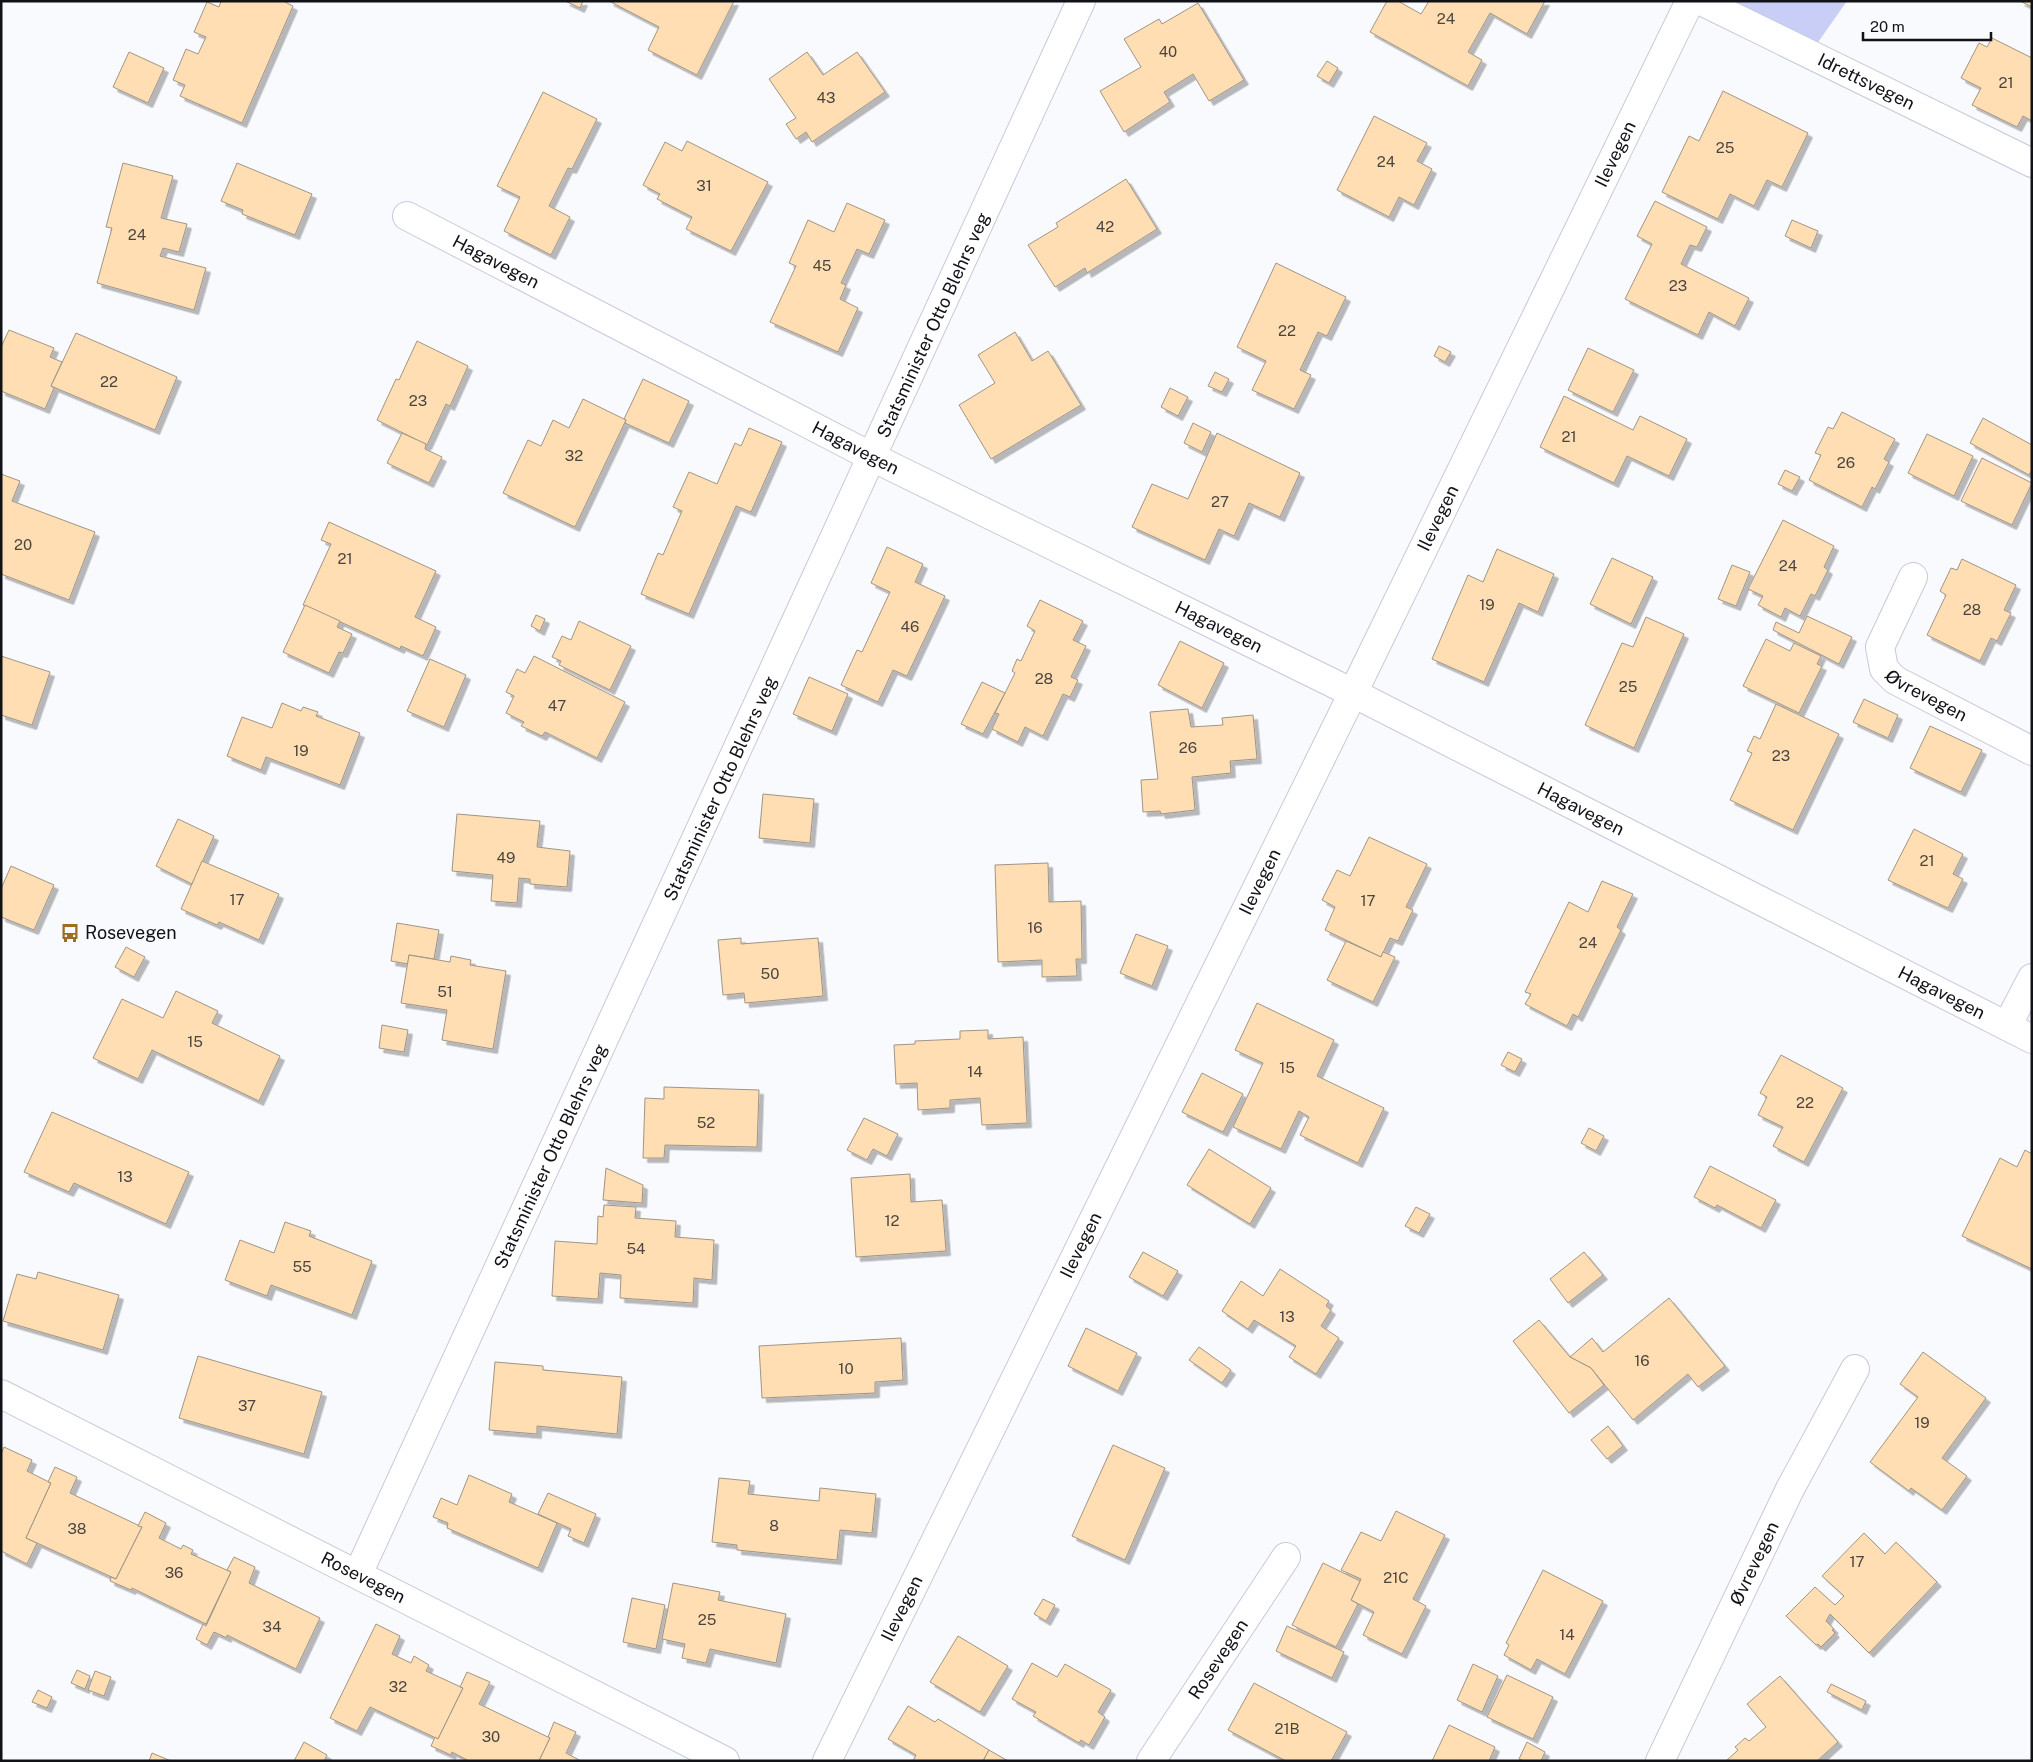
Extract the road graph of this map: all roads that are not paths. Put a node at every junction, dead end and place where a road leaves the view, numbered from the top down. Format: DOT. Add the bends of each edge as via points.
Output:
graph roads {
  1 [pos="1081,1"];
  2 [pos="1690,1"];
  3 [pos="1701,1"];
  4 [pos="2032,163"];
  5 [pos="407,216"];
  6 [pos="874,458"];
  7 [pos="1913,576"];
  8 [pos="1353,693"];
  9 [pos="2032,751"];
  10 [pos="2032,978"];
  11 [pos="2007,1026"];
  12 [pos="2032,1039"];
  13 [pos="1855,1369"];
  14 [pos="1,1394"];
  15 [pos="1286,1557"];
  16 [pos="358,1574"];
  17 [pos="725,1761"];
  18 [pos="827,1761"];
  19 [pos="1151,1761"];
  20 [pos="1660,1761"];
  1 -- 6 [label="street, Statsminister Otto Blehrs veg"];
  2 -- 8 [label="street, Ilevegen"];
  3 -- 4 [label="street, Idrettsvegen"];
  5 -- 6 [label="street, Hagavegen"];
  6 -- 8 [label="street, Hagavegen"];
  6 -- 16 [label="street, Statsminister Otto Blehrs veg"];
  7 -- 9 [label="street, Øvrevegen" via="1880,647 1884,669 1895,680"];
  8 -- 11 [label="street, Hagavegen"];
  8 -- 18 [label="street, Ilevegen"];
  10 -- 11 [label="street"];
  11 -- 12 [label="street, Hagavegen"];
  13 -- 20 [label="street, Øvrevegen" via="1790,1489"];
  14 -- 16 [label="street, Rosevegen"];
  15 -- 19 [label="street, Rosevegen"];
  16 -- 17 [label="street, Rosevegen"];
}
